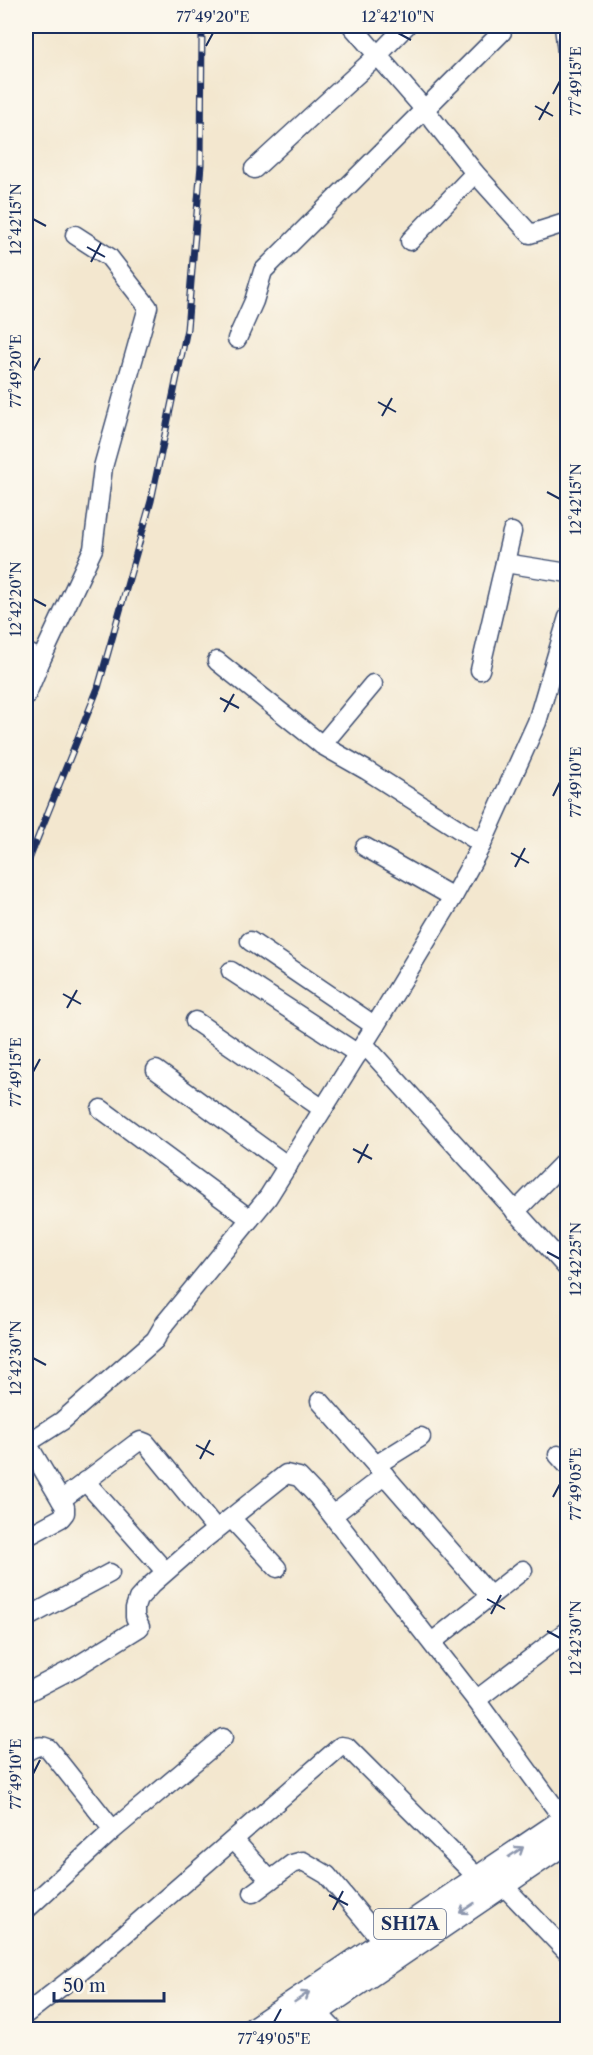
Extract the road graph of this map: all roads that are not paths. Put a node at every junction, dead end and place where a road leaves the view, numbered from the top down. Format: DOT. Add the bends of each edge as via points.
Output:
graph roads {
  1 [pos="352,26"];
  2 [pos="406,26"];
  3 [pos="564,26"];
  4 [pos="502,32"];
  5 [pos="378,55"];
  6 [pos="567,61"];
  7 [pos="425,110"];
  8 [pos="254,169"];
  9 [pos="475,173"];
  10 [pos="567,222"];
  11 [pos="75,235"];
  12 [pos="410,241"];
  13 [pos="237,339"];
  14 [pos="512,532"];
  15 [pos="505,563"];
  16 [pos="567,573"];
  17 [pos="567,617"];
  18 [pos="563,649"];
  19 [pos="33,656"];
  20 [pos="217,661"];
  21 [pos="480,670"];
  22 [pos="373,684"];
  23 [pos="26,696"];
  24 [pos="322,745"];
  25 [pos="482,844"];
  26 [pos="364,847"];
  27 [pos="453,897"];
  28 [pos="250,941"];
  29 [pos="231,971"];
  30 [pos="195,1021"];
  31 [pos="375,1026"];
  32 [pos="361,1049"];
  33 [pos="156,1070"];
  34 [pos="102,1109"];
  35 [pos="323,1109"];
  36 [pos="567,1158"];
  37 [pos="288,1166"];
  38 [pos="515,1212"];
  39 [pos="250,1219"];
  40 [pos="567,1269"];
  41 [pos="320,1401"];
  42 [pos="421,1437"];
  43 [pos="26,1444"];
  44 [pos="381,1470"];
  45 [pos="85,1481"];
  46 [pos="61,1500"];
  47 [pos="333,1515"];
  48 [pos="231,1518"];
  49 [pos="216,1529"];
  50 [pos="26,1537"];
  51 [pos="277,1568"];
  52 [pos="523,1570"];
  53 [pos="165,1571"];
  54 [pos="110,1573"];
  55 [pos="490,1596"];
  56 [pos="26,1618"];
  57 [pos="567,1630"];
  58 [pos="432,1642"];
  59 [pos="26,1693"];
  60 [pos="476,1700"];
  61 [pos="223,1738"];
  62 [pos="26,1752"];
  63 [pos="566,1826"];
  64 [pos="113,1830"];
  65 [pos="234,1840"];
  66 [pos="478,1878"];
  67 [pos="270,1880"];
  68 [pos="502,1884"];
  69 [pos="253,1893"];
  70 [pos="26,1910"];
  71 [pos="383,1942"];
  72 [pos="567,1953"];
  73 [pos="316,2011"];
  74 [pos="26,2014"];
  75 [pos="253,2030"];
  76 [pos="289,2030"];
  77 [pos="334,2030"];
  1 -- 5 [label="street"];
  2 -- 5 [label="street"];
  3 -- 6 [label="street"];
  4 -- 7 [label="street"];
  5 -- 7 [label="street"];
  5 -- 8 [label="street"];
  7 -- 9 [label="street"];
  7 -- 13 [label="street" via="263,271"];
  9 -- 10 [label="street" via="530,234"];
  9 -- 12 [label="street"];
  11 -- 19 [label="street" via="109,257 148,307 103,467 93,549"];
  14 -- 15 [label="street"];
  15 -- 16 [label="street"];
  15 -- 21 [label="street"];
  17 -- 18 [label="street"];
  18 -- 25 [label="street" via="537,722"];
  19 -- 23 [label="street"];
  20 -- 24 [label="street"];
  22 -- 24 [label="street"];
  24 -- 25 [label="street"];
  25 -- 27 [label="street"];
  26 -- 27 [label="street"];
  27 -- 31 [label="street"];
  28 -- 31 [label="street"];
  29 -- 32 [label="street"];
  30 -- 35 [label="street"];
  31 -- 32 [label="street"];
  32 -- 35 [label="street"];
  32 -- 38 [label="street"];
  33 -- 37 [label="street"];
  34 -- 39 [label="street"];
  35 -- 37 [label="street"];
  36 -- 38 [label="street"];
  37 -- 39 [label="street"];
  38 -- 40 [label="street"];
  39 -- 43 [label="street" via="155,1340 62,1421"];
  41 -- 44 [label="street"];
  42 -- 44 [label="street"];
  43 -- 46 [label="street"];
  44 -- 47 [label="street"];
  44 -- 55 [label="street"];
  45 -- 46 [label="street"];
  45 -- 49 [label="street" via="141,1441"];
  45 -- 53 [label="street"];
  46 -- 50 [label="street" via="65,1507 61,1518"];
  47 -- 48 [label="street" via="299,1477 286,1474"];
  47 -- 58 [label="street"];
  48 -- 49 [label="street"];
  48 -- 51 [label="street"];
  49 -- 53 [label="street"];
  52 -- 55 [label="street"];
  53 -- 59 [label="street" via="138,1599 135,1617 140,1627"];
  54 -- 56 [label="street"];
  55 -- 58 [label="street"];
  57 -- 60 [label="street"];
  58 -- 60 [label="street"];
  60 -- 63 [label="street"];
  61 -- 64 [label="street"];
  62 -- 64 [label="street" via="35,1747 48,1748"];
  66 -- 63 [label="main road, SH17A, one-way"];
  63 -- 68 [label="main road, SH17A"];
  64 -- 70 [label="street"];
  65 -- 66 [label="street" via="341,1746 347,1747"];
  65 -- 67 [label="street"];
  65 -- 74 [label="street"];
  66 -- 71 [label="main road, SH17A"];
  67 -- 69 [label="street"];
  67 -- 71 [label="street" via="303,1861 327,1875"];
  68 -- 72 [label="street"];
  68 -- 73 [label="main road, SH17A, one-way"];
  75 -- 71 [label="main road, SH17A, one-way"];
  73 -- 76 [label="main road, SH17A"];
  73 -- 77 [label="street"];
}
